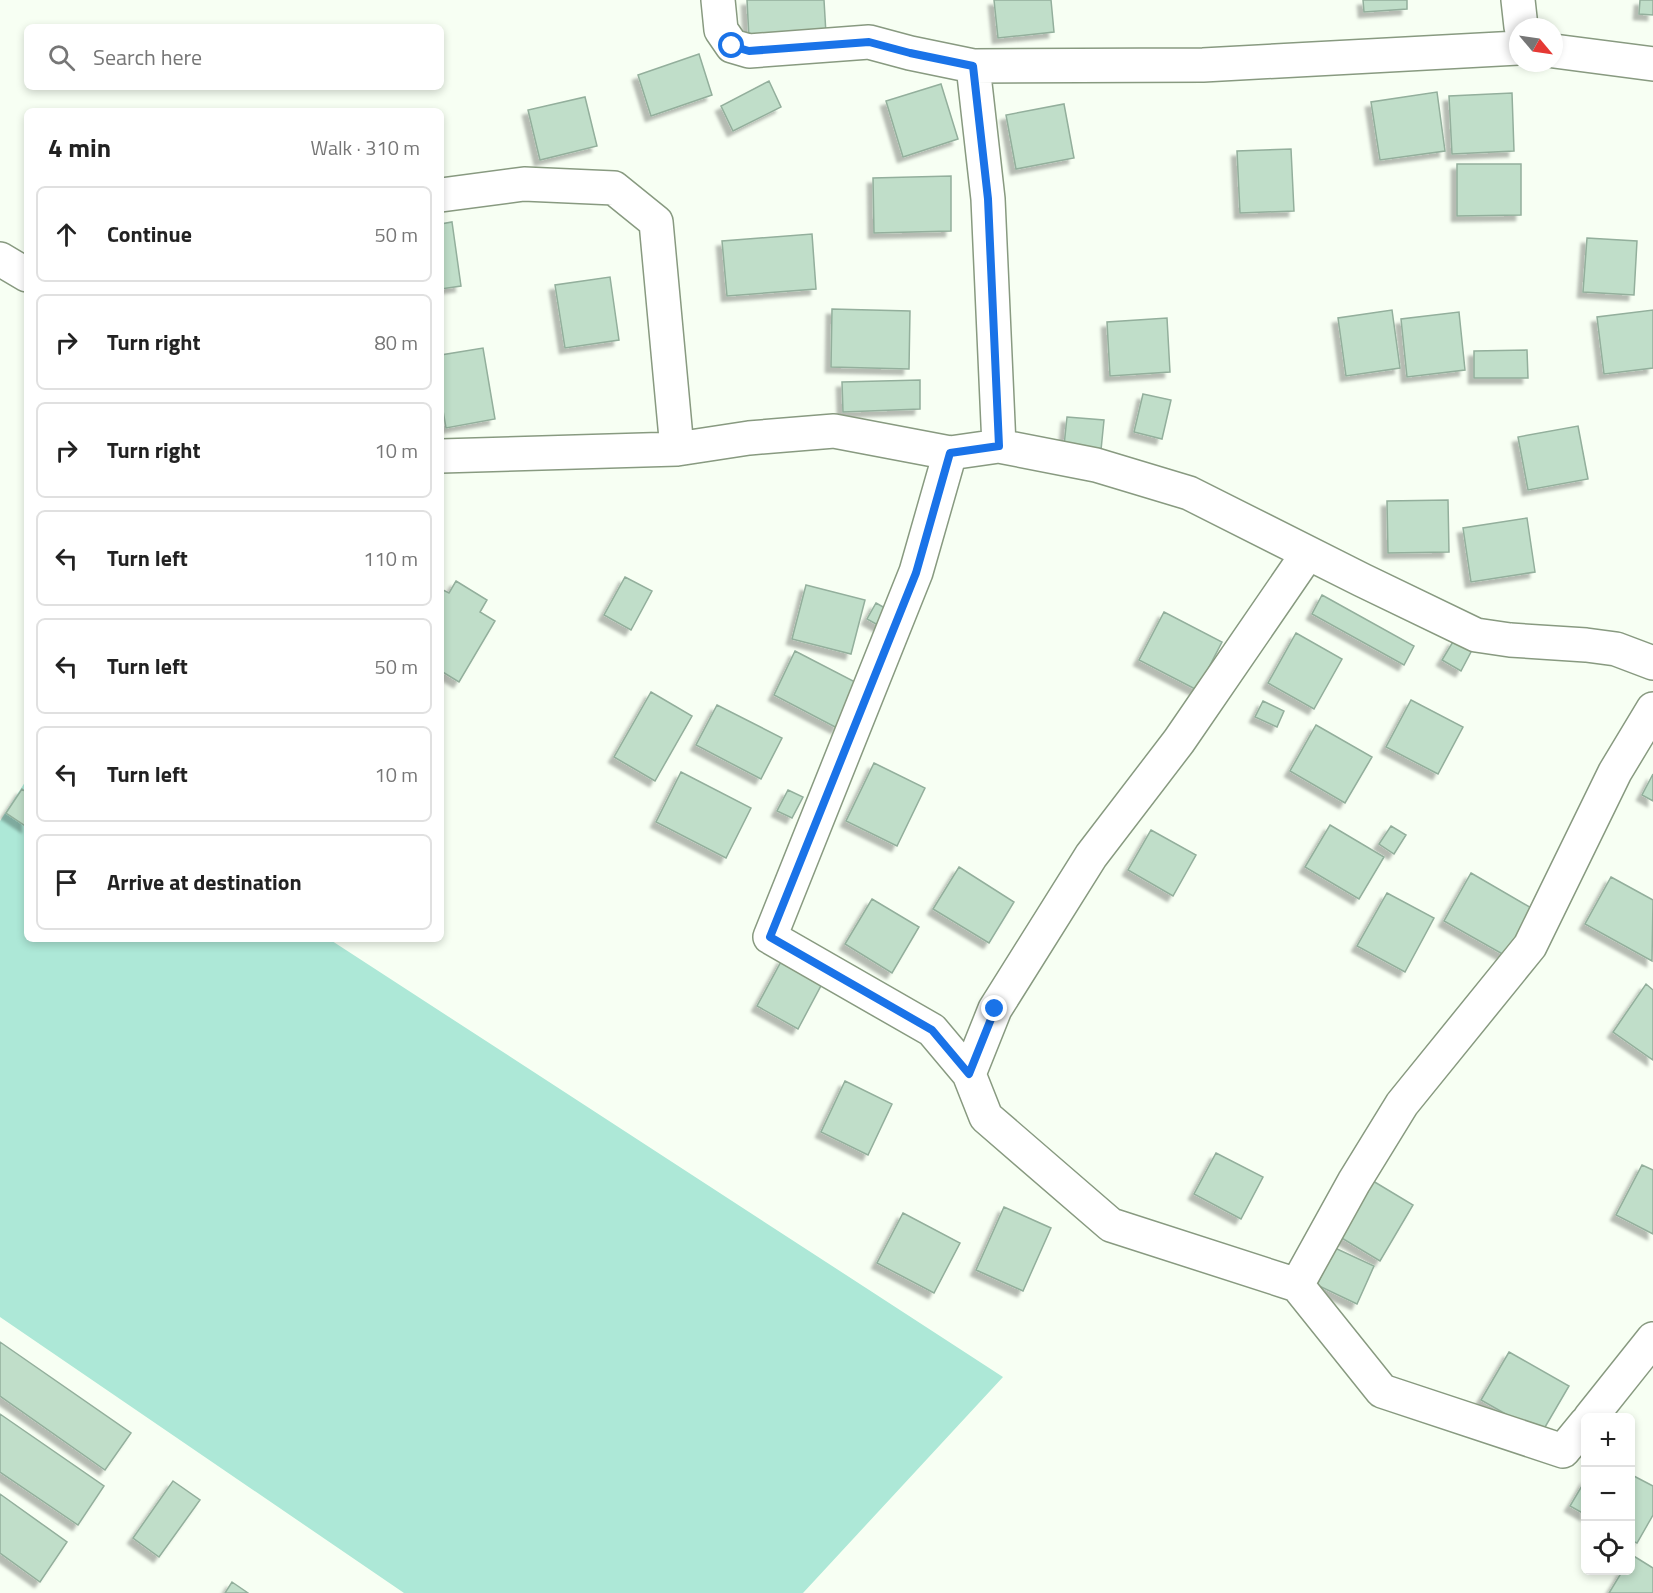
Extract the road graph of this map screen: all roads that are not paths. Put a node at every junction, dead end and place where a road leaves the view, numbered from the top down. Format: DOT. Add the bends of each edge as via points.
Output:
graph roads {
  1 [pos="718,0"];
  2 [pos="1518,0"];
  3 [pos="1520,18"];
  4 [pos="1509,49"];
  5 [pos="1563,52"];
  6 [pos="1653,64"];
  7 [pos="973,66"];
  8 [pos="444,195"];
  9 [pos="0,259"];
  10 [pos="24,273"];
  11 [pos="999,446"];
  12 [pos="677,449"];
  13 [pos="950,453"];
  14 [pos="444,456"];
  15 [pos="1308,553"];
  16 [pos="1653,663"];
  17 [pos="1653,710"];
  18 [pos="969,1074"];
  19 [pos="1297,1285"];
  20 [pos="1653,1339"];
  21 [pos="1594,1413"];
  22 [pos="1581,1429"];
  1 -- 7 [label="street" via="721,30 732,46 749,51 869,42"];
  2 -- 3 [label="street"];
  4 -- 7 [label="street" via="1203,66"];
  5 -- 6 [label="street"];
  7 -- 11 [label="street" via="988,199"];
  8 -- 12 [label="street" via="524,184 614,188 656,222"];
  9 -- 10 [label="street"];
  11 -- 13 [label="street"];
  11 -- 15 [label="street" via="1096,465 1189,493"];
  12 -- 13 [label="street" via="834,431"];
  12 -- 14 [label="street"];
  13 -- 18 [label="street" via="916,573 770,937 932,1030"];
  15 -- 16 [label="street" via="1476,635 1616,649"];
  15 -- 18 [label="street" via="1179,741 1090,856 995,1009"];
  17 -- 19 [label="street" via="1615,771 1530,946 1402,1104"];
  18 -- 19 [label="street" via="986,1117 1111,1225"];
  19 -- 22 [label="street" via="1382,1391 1563,1451"];
  20 -- 21 [label="street"];
}
